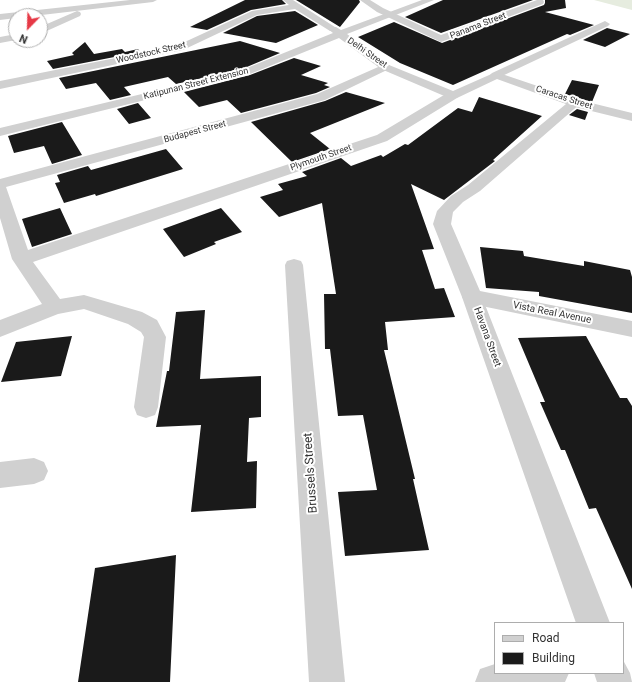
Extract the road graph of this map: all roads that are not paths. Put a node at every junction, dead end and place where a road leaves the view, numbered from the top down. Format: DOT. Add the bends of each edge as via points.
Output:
graph roads {
  1 [pos="153,0"];
  2 [pos="287,0"];
  3 [pos="364,0"];
  4 [pos="406,0"];
  5 [pos="430,0"];
  6 [pos="534,0"];
  7 [pos="297,6"];
  8 [pos="91,7"];
  9 [pos="380,10"];
  10 [pos="390,14"];
  11 [pos="0,17"];
  12 [pos="605,24"];
  13 [pos="48,27"];
  14 [pos="336,32"];
  15 [pos="385,67"];
  16 [pos="496,75"];
  17 [pos="0,85"];
  18 [pos="453,95"];
  19 [pos="575,103"];
  20 [pos="61,105"];
  21 [pos="632,117"];
  22 [pos="0,132"];
  23 [pos="0,184"];
  24 [pos="0,190"];
  25 [pos="22,259"];
  26 [pos="294,265"];
  27 [pos="472,297"];
  28 [pos="55,307"];
  29 [pos="0,328"];
  30 [pos="632,329"];
  31 [pos="146,407"];
  32 [pos="34,471"];
  33 [pos="0,475"];
  34 [pos="593,622"];
  35 [pos="545,674"];
  36 [pos="327,682"];
  37 [pos="493,682"];
  1 -- 8 [label="street"];
  2 -- 7 [label="street, Delhi Street"];
  3 -- 9 [label="street"];
  4 -- 9 [label="street, Katipunan Street Extension"];
  5 -- 10 [label="street, Katipunan Street Extension"];
  6 -- 10 [label="street, Panama Street" via="540,2 445,39"];
  7 -- 14 [label="street, Delhi Street"];
  7 -- 17 [label="street, Woodstock Street" via="255,13 179,48"];
  8 -- 11 [label="street"];
  8 -- 13 [label="street"];
  9 -- 10 [label="street"];
  9 -- 14 [label="street, Katipunan Street Extension"];
  10 -- 14 [label="street, Katipunan Street Extension"];
  12 -- 16 [label="street, Plymouth Street"];
  14 -- 15 [label="street, Delhi Street"];
  14 -- 20 [label="street, Katipunan Street Extension" via="237,67"];
  14 -- 22 [label="street, Katipunan Street Extension" via="246,72"];
  15 -- 18 [label="street, Delhi Street"];
  15 -- 23 [label="street, Budapest Street" via="321,97"];
  16 -- 18 [label="street, Plymouth Street"];
  16 -- 19 [label="street, Caracas Street"];
  18 -- 25 [label="street, Plymouth Street" via="382,138"];
  19 -- 21 [label="street, Caracas Street"];
  19 -- 27 [label="street, Havana Street" via="445,211 442,224"];
  24 -- 25 [label="street"];
  25 -- 28 [label="street"];
  26 -- 36 [label="street, Brussels Street"];
  27 -- 30 [label="street, Vista Real Avenue"];
  27 -- 34 [label="street, Havana Street"];
  28 -- 29 [label="street"];
  28 -- 31 [label="street" via="84,302 135,318 149,326 155,337"];
  32 -- 33 [label="street"];
  35 -- 37 [label="street"];
}
